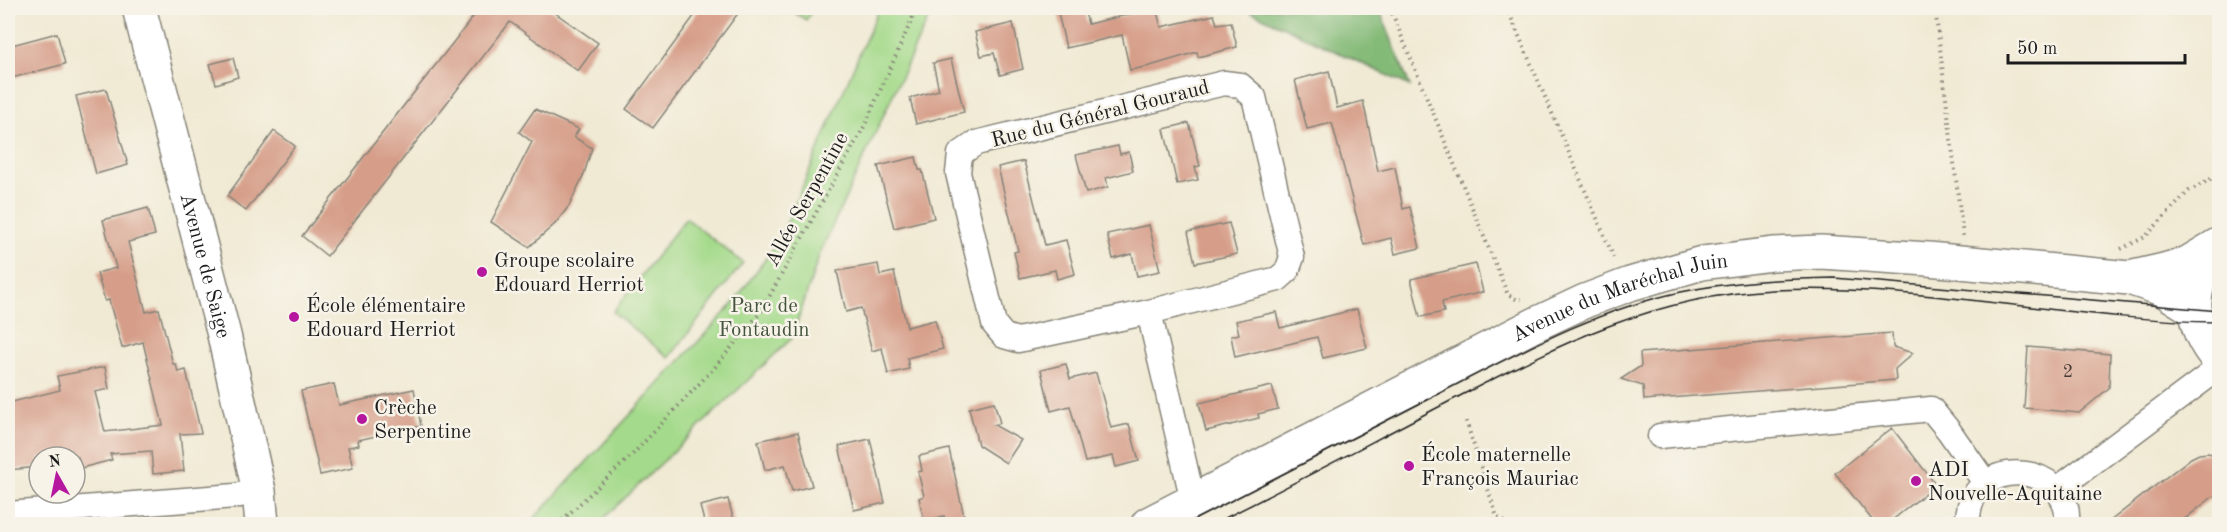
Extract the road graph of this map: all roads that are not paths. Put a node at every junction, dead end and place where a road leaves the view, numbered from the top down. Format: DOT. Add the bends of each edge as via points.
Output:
graph roads {
  1 [pos="139,8"];
  2 [pos="2220,244"];
  3 [pos="2123,264"];
  4 [pos="2195,310"];
  5 [pos="1149,312"];
  6 [pos="2220,362"];
  7 [pos="2220,367"];
  8 [pos="1660,436"];
  9 [pos="1986,484"];
  10 [pos="2056,490"];
  11 [pos="259,491"];
  12 [pos="1193,501"];
  13 [pos="8,514"];
  14 [pos="1151,524"];
  15 [pos="262,525"];
  16 [pos="1968,525"];
  17 [pos="2067,525"];
  1 -- 11 [label="main road, Avenue de Saige" via="222,329"];
  2 -- 3 [label="main road, Avenue du Maréchal Juin" via="2188,263 2164,270"];
  2 -- 4 [label="main road" via="2205,264 2197,286"];
  3 -- 4 [label="main road, Avenue du Maréchal Juin"];
  3 -- 12 [label="main road, Avenue du Maréchal Juin" via="1821,252 1693,265 1630,284 1536,324"];
  4 -- 6 [label="main road" via="2207,348"];
  5 -- 5 [label="street, Rue du Général Gouraud" via="1278,279 1287,271 1292,257 1254,97 1240,86 1224,83 976,143 960,154 958,173 994,324 1005,336 1018,340"];
  5 -- 12 [label="street"];
  7 -- 10 [label="street"];
  8 -- 9 [label="street" via="1930,409"];
  9 -- 10 [label="street" via="2014,472 2044,480"];
  9 -- 16 [label="street" via="1970,507"];
  10 -- 17 [label="street" via="2064,504"];
  11 -- 13 [label="street"];
  11 -- 15 [label="main road, Avenue de Saige"];
  12 -- 14 [label="main road, Avenue du Maréchal Juin"];
}
